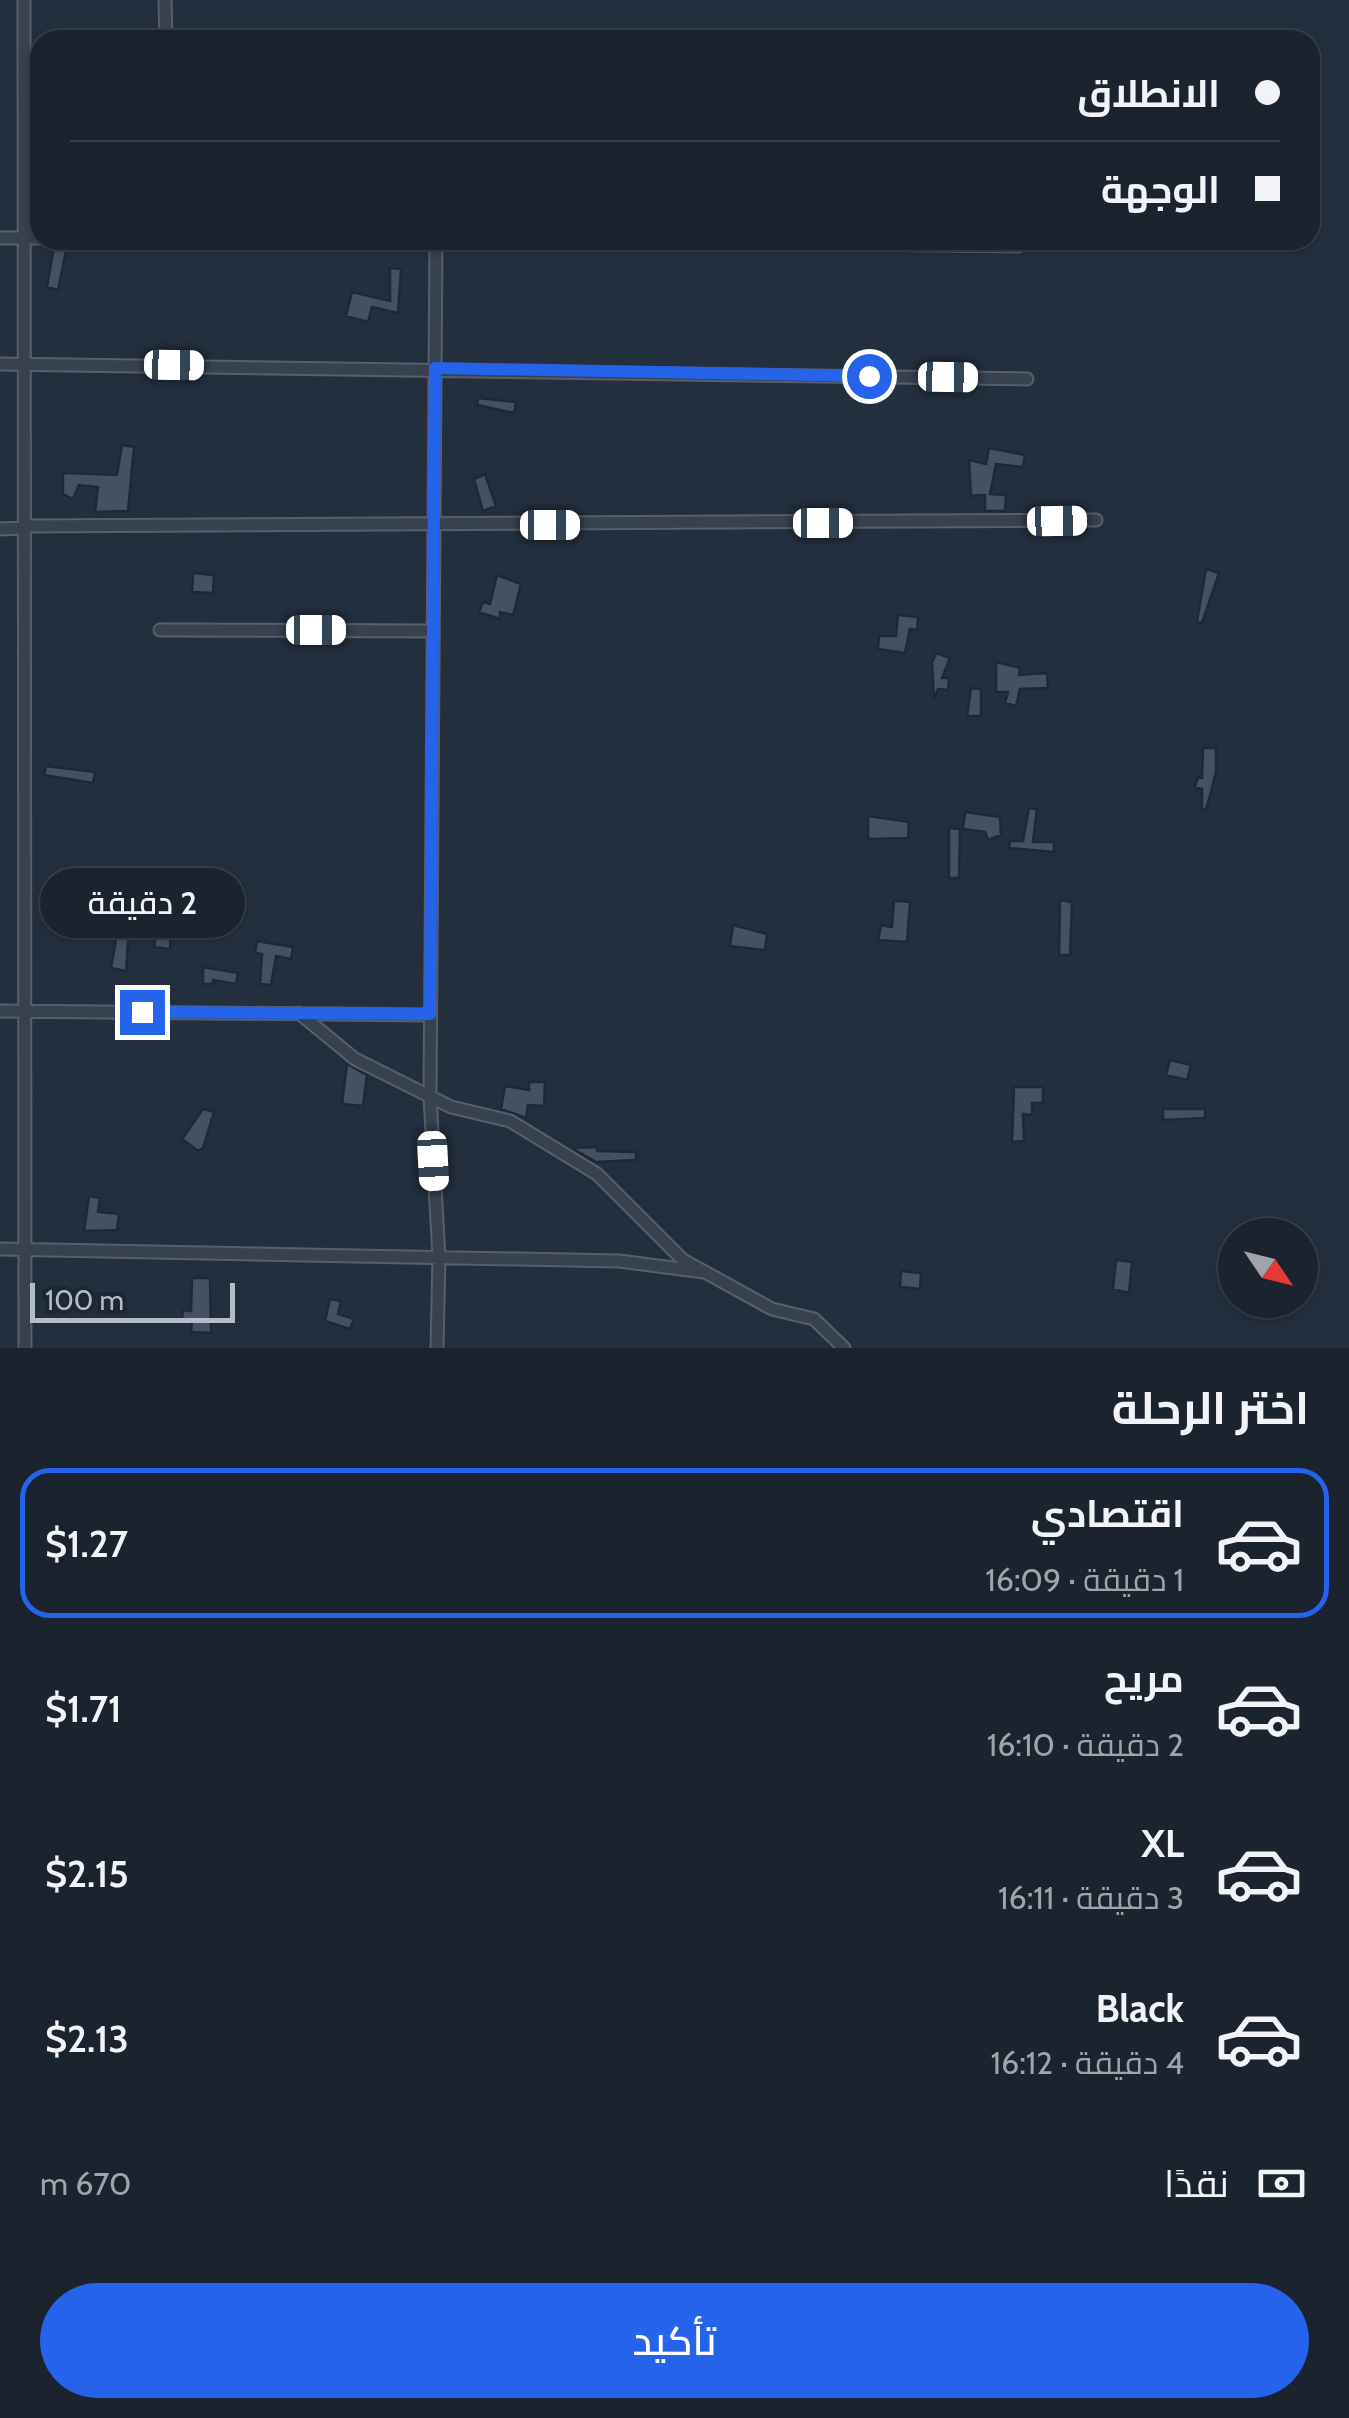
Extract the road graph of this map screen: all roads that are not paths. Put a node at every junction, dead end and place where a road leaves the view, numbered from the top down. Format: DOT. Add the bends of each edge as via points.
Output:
graph roads {
  1 [pos="24,0"];
  2 [pos="165,0"];
  3 [pos="166,30"];
  4 [pos="0,238"];
  5 [pos="24,238"];
  6 [pos="30,238"];
  7 [pos="436,250"];
  8 [pos="0,364"];
  9 [pos="24,364"];
  10 [pos="435,368"];
  11 [pos="1027,378"];
  12 [pos="1096,520"];
  13 [pos="434,526"];
  14 [pos="24,527"];
  15 [pos="0,529"];
  16 [pos="160,630"];
  17 [pos="433,630"];
  18 [pos="0,1011"];
  19 [pos="25,1011"];
  20 [pos="299,1014"];
  21 [pos="430,1014"];
  22 [pos="430,1097"];
  23 [pos="0,1249"];
  24 [pos="25,1249"];
  25 [pos="439,1258"];
  26 [pos="704,1272"];
  27 [pos="25,1348"];
  28 [pos="438,1348"];
  29 [pos="844,1348"];
  1 -- 5 [label="street"];
  2 -- 3 [label="street"];
  4 -- 5 [label="street"];
  5 -- 6 [label="street"];
  5 -- 9 [label="street"];
  7 -- 10 [label="street"];
  8 -- 9 [label="street"];
  9 -- 10 [label="street"];
  9 -- 14 [label="street"];
  10 -- 11 [label="street"];
  10 -- 13 [label="street"];
  12 -- 13 [label="street"];
  13 -- 14 [label="street"];
  13 -- 17 [label="street"];
  14 -- 15 [label="street"];
  14 -- 19 [label="street"];
  16 -- 17 [label="street"];
  17 -- 21 [label="street"];
  18 -- 19 [label="street"];
  19 -- 20 [label="street"];
  19 -- 24 [label="street"];
  20 -- 21 [label="street"];
  20 -- 22 [label="street" via="355,1059"];
  21 -- 22 [label="street"];
  22 -- 25 [label="street"];
  22 -- 26 [label="street" via="510,1121 597,1174"];
  23 -- 24 [label="street"];
  24 -- 25 [label="street"];
  24 -- 27 [label="street"];
  25 -- 26 [label="street" via="619,1261"];
  25 -- 28 [label="street"];
  26 -- 29 [label="street" via="772,1308 814,1319"];
}
